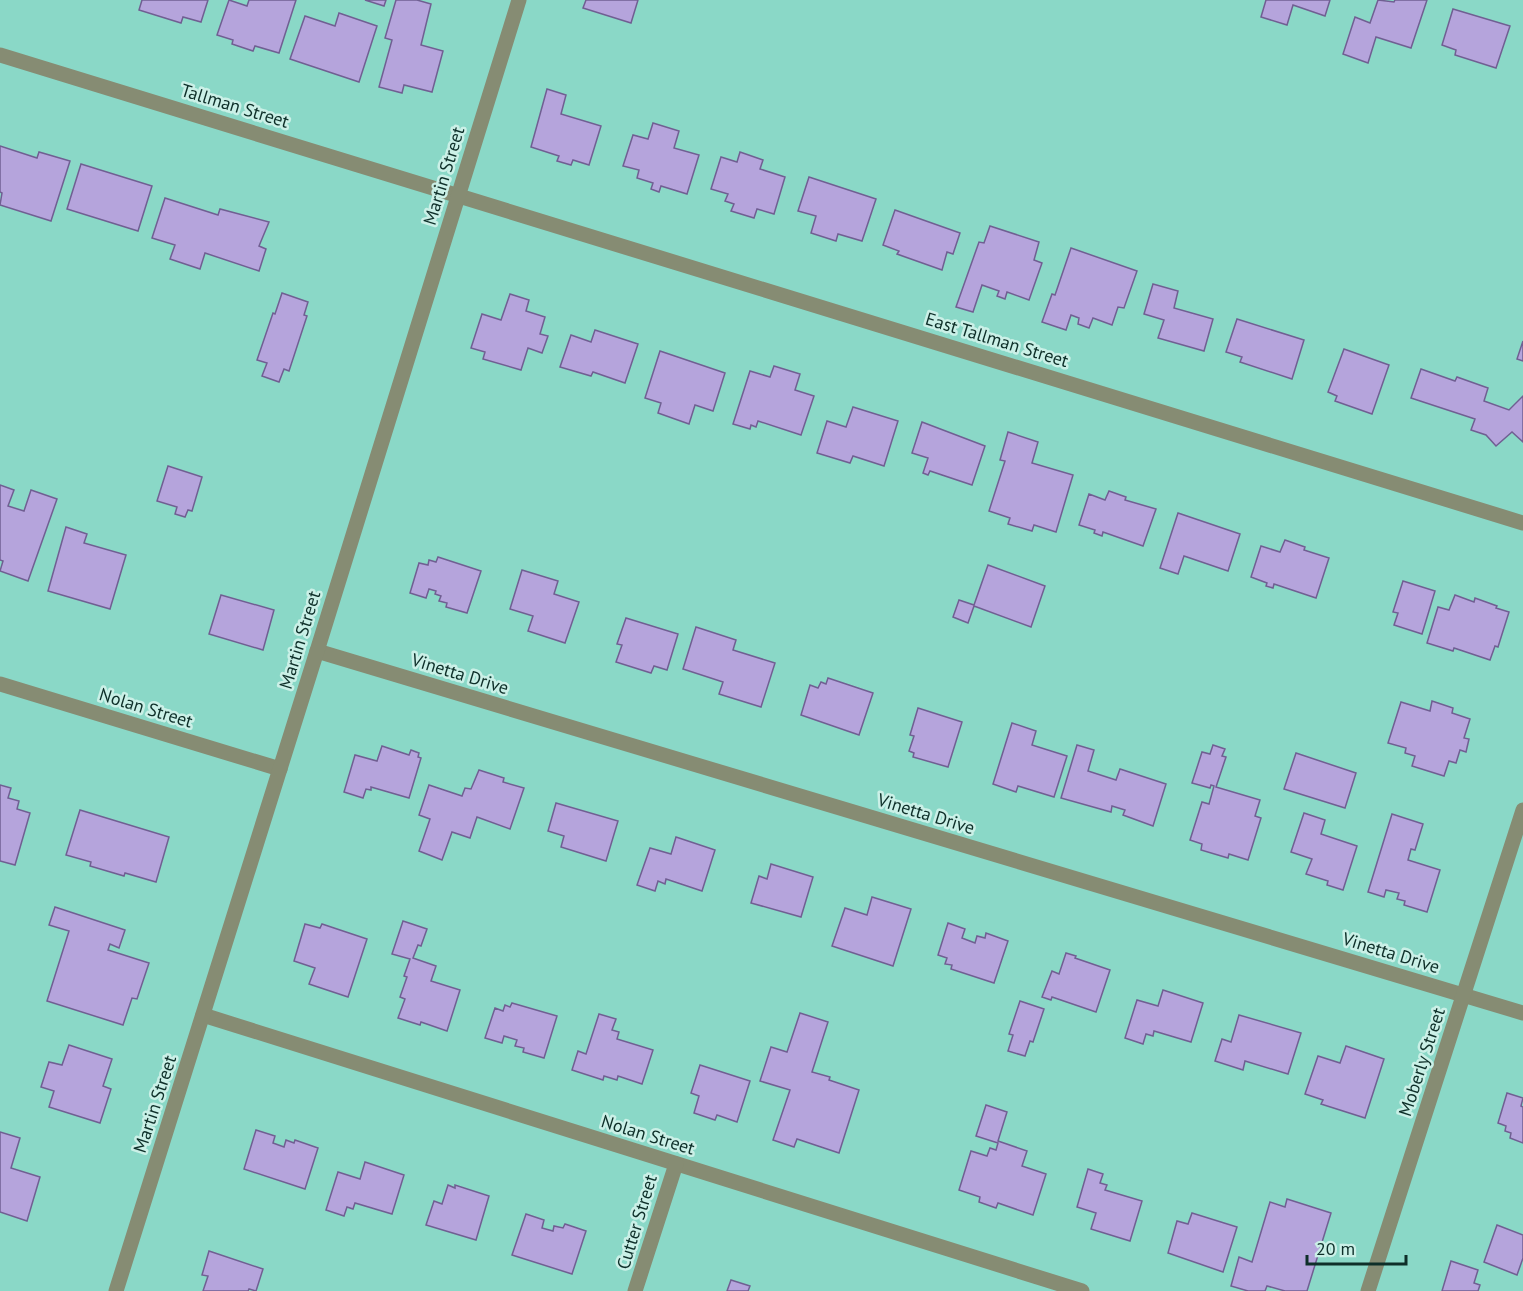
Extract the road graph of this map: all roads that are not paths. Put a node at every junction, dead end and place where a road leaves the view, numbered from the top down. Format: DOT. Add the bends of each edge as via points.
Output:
graph roads {
  1 [pos="519,0"];
  2 [pos="0,55"];
  3 [pos="459,195"];
  4 [pos="1523,522"];
  5 [pos="317,651"];
  6 [pos="0,684"];
  7 [pos="280,768"];
  8 [pos="1523,810"];
  9 [pos="1464,995"];
  10 [pos="1523,1013"];
  11 [pos="203,1015"];
  12 [pos="676,1164"];
  13 [pos="116,1291"];
  14 [pos="635,1291"];
  15 [pos="1082,1291"];
  16 [pos="1368,1291"];
  1 -- 3 [label="street, Martin Street"];
  2 -- 3 [label="street, Tallman Street"];
  3 -- 4 [label="street, East Tallman Street"];
  3 -- 5 [label="street, Martin Street"];
  5 -- 7 [label="street, Martin Street"];
  5 -- 9 [label="street, Vinetta Drive"];
  6 -- 7 [label="street, Nolan Street"];
  7 -- 11 [label="street, Martin Street"];
  8 -- 9 [label="street, Moberly Street"];
  9 -- 10 [label="street, Vinetta Drive"];
  9 -- 16 [label="street, Moberly Street"];
  11 -- 12 [label="street, Nolan Street"];
  11 -- 13 [label="street, Martin Street"];
  12 -- 14 [label="street, Cutter Street"];
  12 -- 15 [label="street, Nolan Street"];
}
